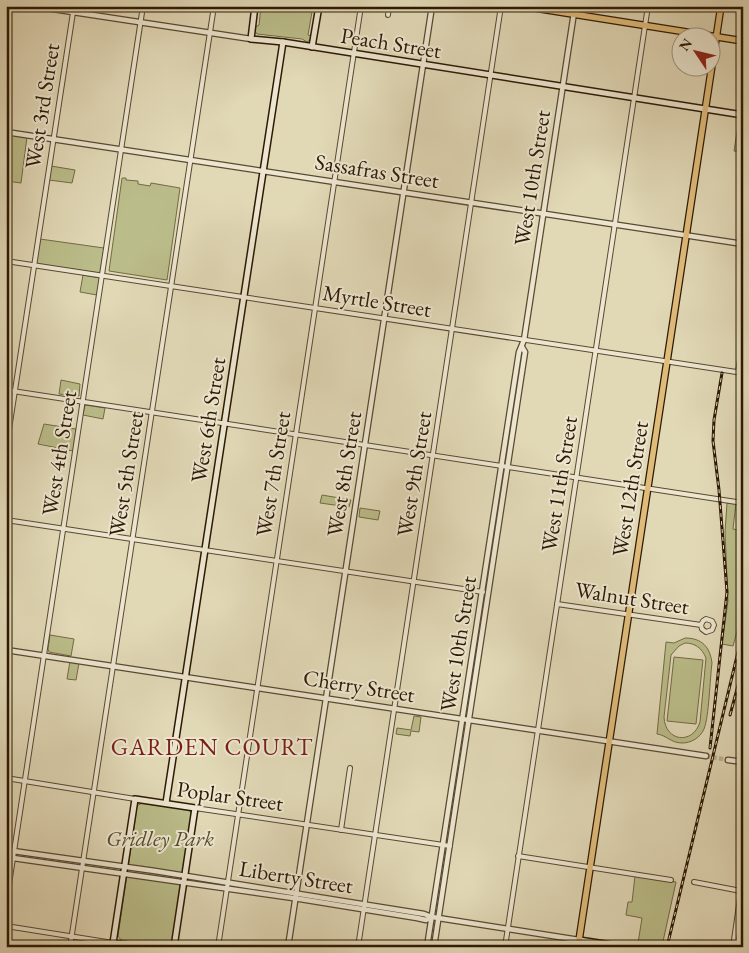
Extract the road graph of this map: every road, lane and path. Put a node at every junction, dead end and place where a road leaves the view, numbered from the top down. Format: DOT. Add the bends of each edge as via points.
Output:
graph roads {
  1 [pos="33,6"];
  2 [pos="74,6"];
  3 [pos="143,6"];
  4 [pos="214,6"];
  5 [pos="256,6"];
  6 [pos="319,6"];
  7 [pos="361,6"];
  8 [pos="389,6"];
  9 [pos="432,6"];
  10 [pos="501,6"];
  11 [pos="522,6"];
  12 [pos="574,6"];
  13 [pos="648,6"];
  14 [pos="721,6"];
  15 [pos="72,12"];
  16 [pos="573,14"];
  17 [pos="388,15"];
  18 [pos="141,23"];
  19 [pos="645,26"];
  20 [pos="718,28"];
  21 [pos="672,30"];
  22 [pos="210,33"];
  23 [pos="722,38"];
  24 [pos="251,39"];
  25 [pos="743,41"];
  26 [pos="283,42"];
  27 [pos="312,47"];
  28 [pos="354,54"];
  29 [pos="422,65"];
  30 [pos="490,76"];
  31 [pos="711,78"];
  32 [pos="562,86"];
  33 [pos="634,98"];
  34 [pos="706,110"];
  35 [pos="743,115"];
  36 [pos="6,132"];
  37 [pos="53,139"];
  38 [pos="122,150"];
  39 [pos="190,160"];
  40 [pos="263,170"];
  41 [pos="335,181"];
  42 [pos="404,192"];
  43 [pos="471,202"];
  44 [pos="543,213"];
  45 [pos="614,224"];
  46 [pos="687,236"];
  47 [pos="743,244"];
  48 [pos="6,261"];
  49 [pos="34,266"];
  50 [pos="102,276"];
  51 [pos="171,286"];
  52 [pos="244,298"];
  53 [pos="316,308"];
  54 [pos="385,319"];
  55 [pos="452,329"];
  56 [pos="524,340"];
  57 [pos="743,340"];
  58 [pos="596,351"];
  59 [pos="668,362"];
  60 [pos="740,373"];
  61 [pos="6,390"];
  62 [pos="15,392"];
  63 [pos="83,402"];
  64 [pos="514,402"];
  65 [pos="152,413"];
  66 [pos="224,424"];
  67 [pos="296,435"];
  68 [pos="365,445"];
  69 [pos="6,448"];
  70 [pos="433,455"];
  71 [pos="502,466"];
  72 [pos="507,466"];
  73 [pos="576,477"];
  74 [pos="648,488"];
  75 [pos="743,503"];
  76 [pos="6,520"];
  77 [pos="64,529"];
  78 [pos="493,529"];
  79 [pos="499,530"];
  80 [pos="132,539"];
  81 [pos="205,551"];
  82 [pos="276,561"];
  83 [pos="345,571"];
  84 [pos="413,582"];
  85 [pos="486,592"];
  86 [pos="557,604"];
  87 [pos="629,614"];
  88 [pos="701,625"];
  89 [pos="6,650"];
  90 [pos="44,655"];
  91 [pos="113,666"];
  92 [pos="185,677"];
  93 [pos="257,687"];
  94 [pos="325,698"];
  95 [pos="394,708"];
  96 [pos="466,719"];
  97 [pos="538,730"];
  98 [pos="610,741"];
  99 [pos="706,756"];
  100 [pos="728,760"];
  101 [pos="743,762"];
  102 [pos="350,768"];
  103 [pos="6,778"];
  104 [pos="25,781"];
  105 [pos="453,782"];
  106 [pos="459,783"];
  107 [pos="94,792"];
  108 [pos="135,799"];
  109 [pos="166,803"];
  110 [pos="195,808"];
  111 [pos="237,814"];
  112 [pos="306,824"];
  113 [pos="341,830"];
  114 [pos="374,834"];
  115 [pos="443,845"];
  116 [pos="450,846"];
  117 [pos="6,850"];
  118 [pos="15,852"];
  119 [pos="518,856"];
  120 [pos="6,857"];
  121 [pos="14,858"];
  122 [pos="84,862"];
  123 [pos="125,867"];
  124 [pos="590,867"];
  125 [pos="83,868"];
  126 [pos="124,874"];
  127 [pos="185,879"];
  128 [pos="671,880"];
  129 [pos="694,882"];
  130 [pos="227,886"];
  131 [pos="742,891"];
  132 [pos="295,896"];
  133 [pos="6,904"];
  134 [pos="364,907"];
  135 [pos="432,917"];
  136 [pos="438,918"];
  137 [pos="6,926"];
  138 [pos="507,929"];
  139 [pos="71,936"];
  140 [pos="579,940"];
  141 [pos="112,943"];
  142 [pos="70,947"];
  143 [pos="140,947"];
  144 [pos="174,947"];
  145 [pos="218,947"];
  146 [pos="288,947"];
  147 [pos="358,947"];
  148 [pos="427,947"];
  149 [pos="434,947"];
  150 [pos="505,947"];
  151 [pos="578,947"];
  152 [pos="625,947"];
  153 [pos="733,947"];
  1 -- 15 [label="street, Peach Street"];
  2 -- 15 [label="street, West 3rd Street"];
  3 -- 18 [label="street, West 4th Street"];
  4 -- 22 [label="street, West 5th Street"];
  5 -- 24 [label="main road"];
  6 -- 27 [label="main road"];
  7 -- 28 [label="street, West 7th Street"];
  8 -- 17 [label="street"];
  9 -- 29 [label="street, West 8th Street"];
  10 -- 30 [label="street, West 9th Street"];
  11 -- 16 [label="main road"];
  12 -- 16 [label="street, West 10th Street"];
  13 -- 19 [label="street, West 11th Street"];
  14 -- 20 [label="main road, West 12th Street"];
  15 -- 18 [label="street, Peach Street"];
  15 -- 37 [label="street, West 3rd Street"];
  16 -- 19 [label="main road"];
  16 -- 32 [label="street, West 10th Street"];
  18 -- 22 [label="street, Peach Street"];
  18 -- 38 [label="street, West 4th Street"];
  19 -- 21 [label="main road"];
  19 -- 33 [label="street, West 11th Street"];
  22 -- 24 [label="street, Peach Street"];
  22 -- 39 [label="street, West 5th Street"];
  23 -- 25 [label="main road"];
  24 -- 26 [label="main road, Peach Street"];
  26 -- 27 [label="main road, Peach Street"];
  26 -- 40 [label="main road, West 6th Street"];
  27 -- 28 [label="main road, Peach Street"];
  28 -- 29 [label="main road, Peach Street"];
  28 -- 41 [label="street, West 7th Street"];
  29 -- 30 [label="main road, Peach Street"];
  29 -- 42 [label="street, West 8th Street"];
  30 -- 32 [label="main road, Peach Street"];
  30 -- 43 [label="street, West 9th Street"];
  31 -- 34 [label="main road, West 12th Street"];
  32 -- 33 [label="main road, Peach Street"];
  32 -- 44 [label="street, West 10th Street"];
  33 -- 34 [label="main road, Peach Street"];
  33 -- 45 [label="street, West 11th Street"];
  34 -- 35 [label="main road, Peach Street"];
  34 -- 46 [label="main road, West 12th Street"];
  36 -- 37 [label="street, Sassafras Street"];
  37 -- 38 [label="street, Sassafras Street"];
  37 -- 49 [label="street, West 3rd Street"];
  38 -- 39 [label="street, Sassafras Street"];
  38 -- 50 [label="street, West 4th Street"];
  39 -- 40 [label="street, Sassafras Street"];
  39 -- 51 [label="street, West 5th Street"];
  40 -- 41 [label="street, Sassafras Street"];
  40 -- 52 [label="main road, West 6th Street"];
  41 -- 42 [label="street, Sassafras Street"];
  41 -- 53 [label="street, West 7th Street"];
  42 -- 43 [label="street, Sassafras Street"];
  42 -- 54 [label="street, West 8th Street"];
  43 -- 44 [label="street, Sassafras Street"];
  43 -- 55 [label="street, West 9th Street"];
  44 -- 45 [label="street, Sassafras Street"];
  44 -- 56 [label="street, West 10th Street"];
  45 -- 46 [label="street, Sassafras Street"];
  45 -- 58 [label="street, West 11th Street"];
  46 -- 47 [label="street, Sassafras Street"];
  46 -- 59 [label="main road, West 12th Street"];
  48 -- 49 [label="street, Myrtle Street"];
  49 -- 50 [label="street, Myrtle Street"];
  49 -- 62 [label="street, West 3rd Street"];
  50 -- 51 [label="street, Myrtle Street"];
  50 -- 63 [label="street, West 4th Street"];
  51 -- 52 [label="street, Myrtle Street"];
  51 -- 65 [label="street, West 5th Street"];
  52 -- 53 [label="street, Myrtle Street"];
  52 -- 66 [label="main road, West 6th Street"];
  53 -- 54 [label="street, Myrtle Street"];
  53 -- 67 [label="street, West 7th Street"];
  54 -- 55 [label="street, Myrtle Street"];
  54 -- 68 [label="street, West 8th Street"];
  55 -- 56 [label="street, Myrtle Street"];
  55 -- 70 [label="street, West 9th Street"];
  56 -- 58 [label="street, Myrtle Street"];
  56 -- 64 [label="street, West 10th Street" via="519,352"];
  57 -- 60 [label="street"];
  58 -- 59 [label="street, Myrtle Street"];
  58 -- 73 [label="street, West 11th Street"];
  59 -- 60 [label="street, Myrtle Street"];
  59 -- 74 [label="main road, West 12th Street"];
  61 -- 62 [label="street"];
  62 -- 63 [label="street"];
  62 -- 69 [label="street, West 3rd Street"];
  63 -- 65 [label="street"];
  63 -- 77 [label="street, West 4th Street"];
  64 -- 71 [label="street, West 10th Street"];
  64 -- 72 [label="street, West 10th Street"];
  65 -- 66 [label="street"];
  65 -- 80 [label="street, West 5th Street"];
  66 -- 67 [label="street"];
  66 -- 81 [label="main road, West 6th Street"];
  67 -- 68 [label="street"];
  67 -- 82 [label="street, West 7th Street"];
  68 -- 70 [label="street"];
  68 -- 83 [label="street, West 8th Street"];
  70 -- 71 [label="street"];
  70 -- 84 [label="street, West 9th Street"];
  71 -- 72 [label="street"];
  71 -- 78 [label="street, West 10th Street"];
  72 -- 73 [label="street"];
  72 -- 79 [label="street, West 10th Street"];
  73 -- 74 [label="street"];
  73 -- 86 [label="street, West 11th Street"];
  74 -- 75 [label="street"];
  74 -- 87 [label="main road, West 12th Street"];
  76 -- 77 [label="street"];
  77 -- 80 [label="street"];
  77 -- 90 [label="street, West 4th Street"];
  78 -- 79 [label="street"];
  78 -- 85 [label="street, West 10th Street"];
  79 -- 85 [label="street, West 10th Street"];
  80 -- 81 [label="street"];
  80 -- 91 [label="street, West 5th Street"];
  81 -- 82 [label="street"];
  81 -- 92 [label="main road, West 6th Street"];
  82 -- 83 [label="street"];
  82 -- 93 [label="street, West 7th Street"];
  83 -- 84 [label="street"];
  83 -- 94 [label="street, West 8th Street"];
  84 -- 85 [label="street"];
  84 -- 95 [label="street, West 9th Street"];
  85 -- 96 [label="street, West 10th Street"];
  86 -- 87 [label="street, Walnut Street"];
  86 -- 97 [label="street, West 11th Street"];
  87 -- 88 [label="street, Walnut Street"];
  87 -- 98 [label="main road, West 12th Street"];
  89 -- 90 [label="street, Cherry Street"];
  90 -- 91 [label="street, Cherry Street"];
  90 -- 104 [label="street, West 4th Street"];
  91 -- 92 [label="street, Cherry Street"];
  91 -- 107 [label="street, West 5th Street"];
  92 -- 93 [label="street, Cherry Street"];
  92 -- 109 [label="main road, West 6th Street"];
  93 -- 94 [label="street, Cherry Street"];
  93 -- 111 [label="street, West 7th Street"];
  94 -- 95 [label="street, Cherry Street"];
  94 -- 112 [label="street, West 8th Street"];
  95 -- 96 [label="street, Cherry Street"];
  95 -- 114 [label="street, West 9th Street"];
  96 -- 97 [label="street, Cherry Street"];
  96 -- 105 [label="street, West 10th Street"];
  96 -- 106 [label="street, West 10th Street"];
  97 -- 98 [label="street, Cherry Street"];
  97 -- 119 [label="street, West 11th Street"];
  98 -- 99 [label="street, Cherry Street"];
  98 -- 124 [label="main road, West 12th Street"];
  100 -- 101 [label="street"];
  102 -- 113 [label="street"];
  103 -- 104 [label="street, Poplar Street"];
  104 -- 107 [label="street, Poplar Street"];
  104 -- 118 [label="street, West 4th Street"];
  105 -- 106 [label="street"];
  105 -- 115 [label="street, West 10th Street"];
  106 -- 116 [label="street, West 10th Street"];
  107 -- 108 [label="street, Poplar Street"];
  107 -- 122 [label="street, West 5th Street"];
  108 -- 109 [label="main road, Poplar Street"];
  108 -- 123 [label="main road"];
  109 -- 110 [label="main road, Poplar Street"];
  110 -- 111 [label="street, Poplar Street"];
  110 -- 127 [label="main road"];
  111 -- 112 [label="street, Poplar Street"];
  111 -- 130 [label="street, West 7th Street"];
  112 -- 113 [label="street, Poplar Street"];
  112 -- 132 [label="street, West 8th Street"];
  113 -- 114 [label="street, Poplar Street"];
  114 -- 115 [label="street, Poplar Street"];
  114 -- 134 [label="street, West 9th Street"];
  115 -- 116 [label="street, Poplar Street"];
  115 -- 135 [label="street, West 10th Street"];
  116 -- 136 [label="street, West 10th Street"];
  117 -- 118 [label="street, Liberty Street"];
  118 -- 121 [label="street, West 4th Street"];
  118 -- 122 [label="street, Liberty Street"];
  119 -- 124 [label="street"];
  119 -- 138 [label="street, West 11th Street"];
  120 -- 121 [label="street, Liberty Street"];
  121 -- 125 [label="street, Liberty Street"];
  121 -- 133 [label="street, West 4th Street"];
  122 -- 123 [label="street, Liberty Street"];
  122 -- 125 [label="street, West 5th Street"];
  123 -- 126 [label="main road"];
  123 -- 127 [label="street, Liberty Street"];
  124 -- 128 [label="street"];
  124 -- 140 [label="main road, West 12th Street"];
  125 -- 126 [label="street, Liberty Street"];
  125 -- 139 [label="street, West 5th Street"];
  126 -- 127 [label="street, Liberty Street"];
  126 -- 141 [label="main road"];
  127 -- 130 [label="street, Liberty Street"];
  127 -- 144 [label="main road"];
  129 -- 131 [label="street"];
  130 -- 132 [label="street, Liberty Street"];
  130 -- 145 [label="street, West 7th Street"];
  131 -- 153 [label="street"];
  132 -- 134 [label="street, Liberty Street"];
  132 -- 146 [label="street, West 8th Street"];
  134 -- 135 [label="street, Liberty Street" via="426,920"];
  134 -- 147 [label="street, West 9th Street"];
  135 -- 136 [label="street, Liberty Street"];
  135 -- 148 [label="street, West 10th Street"];
  136 -- 138 [label="street, Liberty Street"];
  136 -- 149 [label="street, West 10th Street"];
  137 -- 139 [label="street"];
  138 -- 140 [label="street, Liberty Street"];
  138 -- 150 [label="street, West 11th Street"];
  139 -- 141 [label="street"];
  139 -- 142 [label="street, West 5th Street"];
  140 -- 151 [label="main road, West 12th Street"];
  140 -- 152 [label="main road, Liberty Street"];
  141 -- 143 [label="main road"];
}
